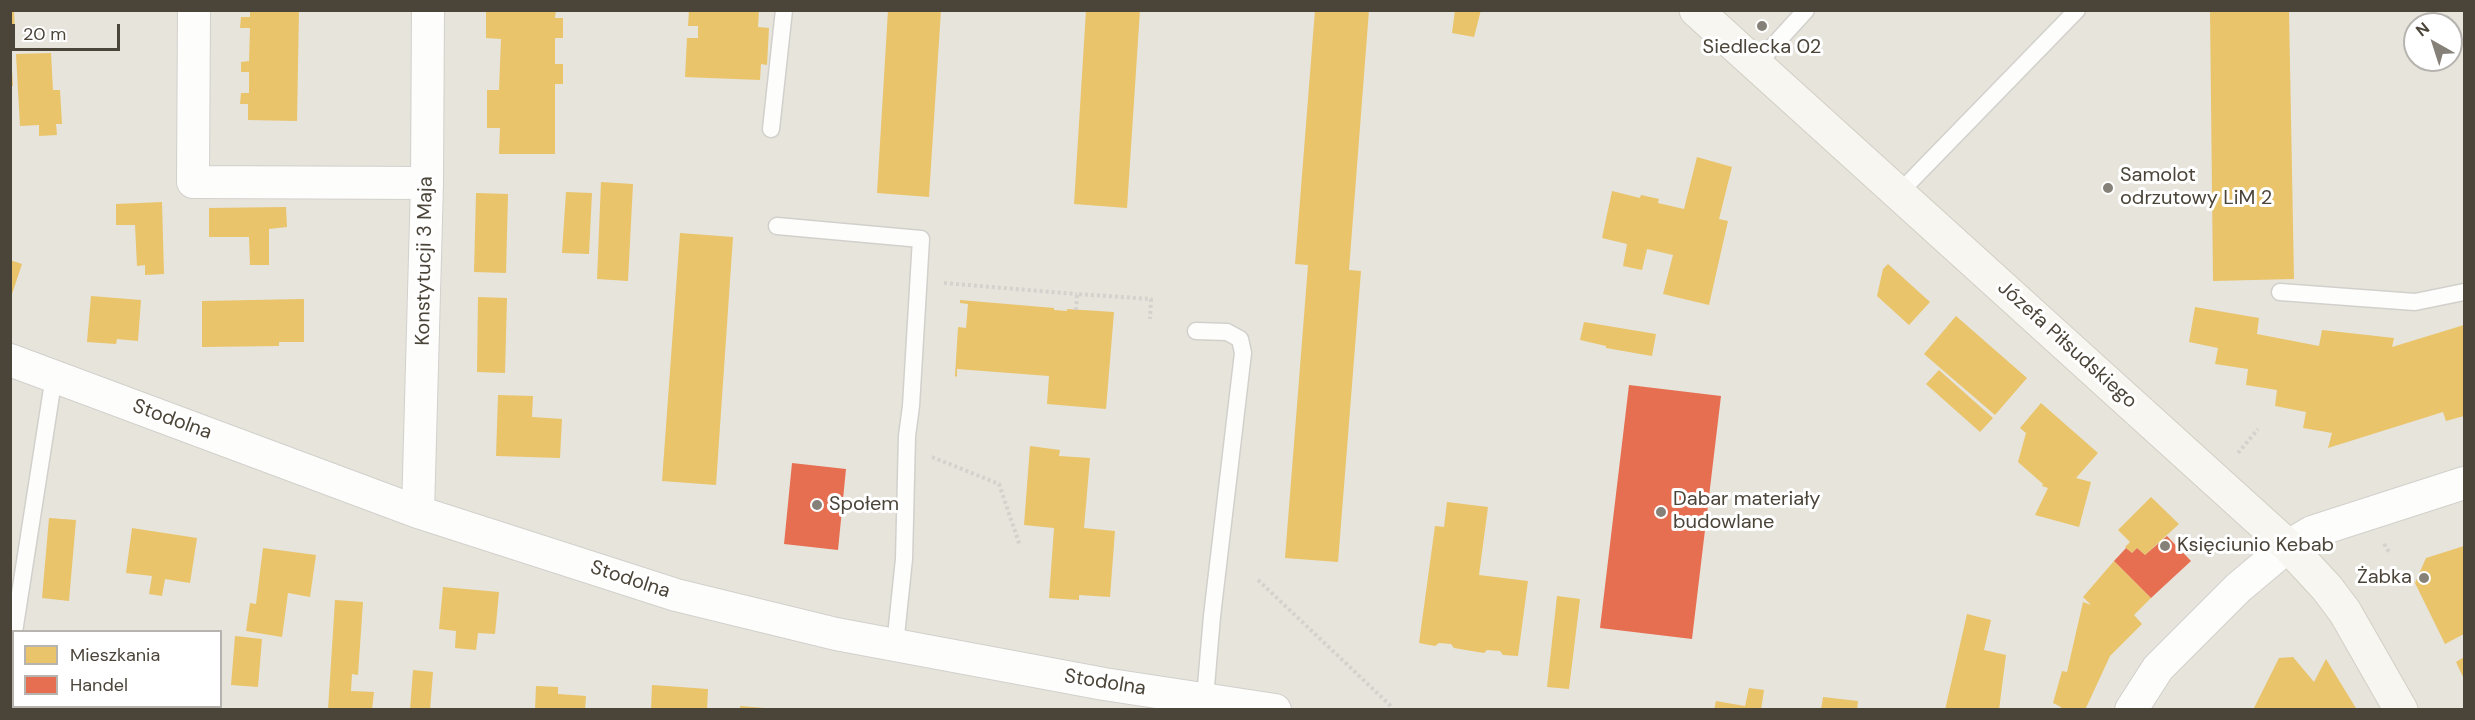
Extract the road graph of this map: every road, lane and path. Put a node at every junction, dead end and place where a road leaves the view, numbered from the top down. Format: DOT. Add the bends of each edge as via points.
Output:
graph roads {
  1 [pos="194,10"];
  2 [pos="428,10"];
  3 [pos="784,10"];
  4 [pos="1696,10"];
  5 [pos="1806,10"];
  6 [pos="2076,11"];
  7 [pos="1756,65"];
  8 [pos="771,129"];
  9 [pos="427,183"];
  10 [pos="1899,193"];
  11 [pos="777,226"];
  12 [pos="938,287"];
  13 [pos="2280,292"];
  14 [pos="2464,292"];
  15 [pos="1077,294"];
  16 [pos="1076,310"];
  17 [pos="1150,319"];
  18 [pos="1197,331"];
  19 [pos="10,360"];
  20 [pos="54,376"];
  21 [pos="927,454"];
  22 [pos="2464,483"];
  23 [pos="418,512"];
  24 [pos="1020,546"];
  25 [pos="2288,546"];
  26 [pos="1258,580"];
  27 [pos="14,630"];
  28 [pos="895,645"];
  29 [pos="1205,698"];
  30 [pos="1393,708"];
  31 [pos="1275,710"];
  32 [pos="2131,710"];
  33 [pos="2401,710"];
  1 -- 9 [label="street" via="193,182"];
  2 -- 9 [label="street, Konstytucji 3 Maja"];
  3 -- 8 [label="lane"];
  4 -- 7 [label="main road, Józefa Piłsudskiego"];
  5 -- 7 [label="lane"];
  6 -- 10 [label="lane"];
  7 -- 10 [label="main road, Józefa Piłsudskiego"];
  9 -- 23 [label="street, Konstytucji 3 Maja"];
  10 -- 25 [label="main road, Józefa Piłsudskiego"];
  11 -- 28 [label="lane" via="921,238 907,436 904,559"];
  12 -- 15 [label="path" via="947,282"];
  13 -- 14 [label="lane" via="2415,302"];
  15 -- 16 [label="path"];
  15 -- 17 [label="path" via="1151,299"];
  18 -- 29 [label="lane" via="1227,332 1240,339 1243,353"];
  19 -- 20 [label="street, Stodolna"];
  20 -- 23 [label="street, Stodolna"];
  20 -- 27 [label="lane"];
  21 -- 24 [label="path" via="999,484"];
  22 -- 25 [label="street" via="2312,532"];
  23 -- 28 [label="street, Stodolna" via="676,595"];
  25 -- 32 [label="street" via="2238,588 2158,668"];
  25 -- 33 [label="main road, Józefa Piłsudskiego" via="2345,612"];
  26 -- 30 [label="path"];
  28 -- 29 [label="street, Stodolna" via="1104,684"];
  29 -- 31 [label="street, Stodolna"];
}
